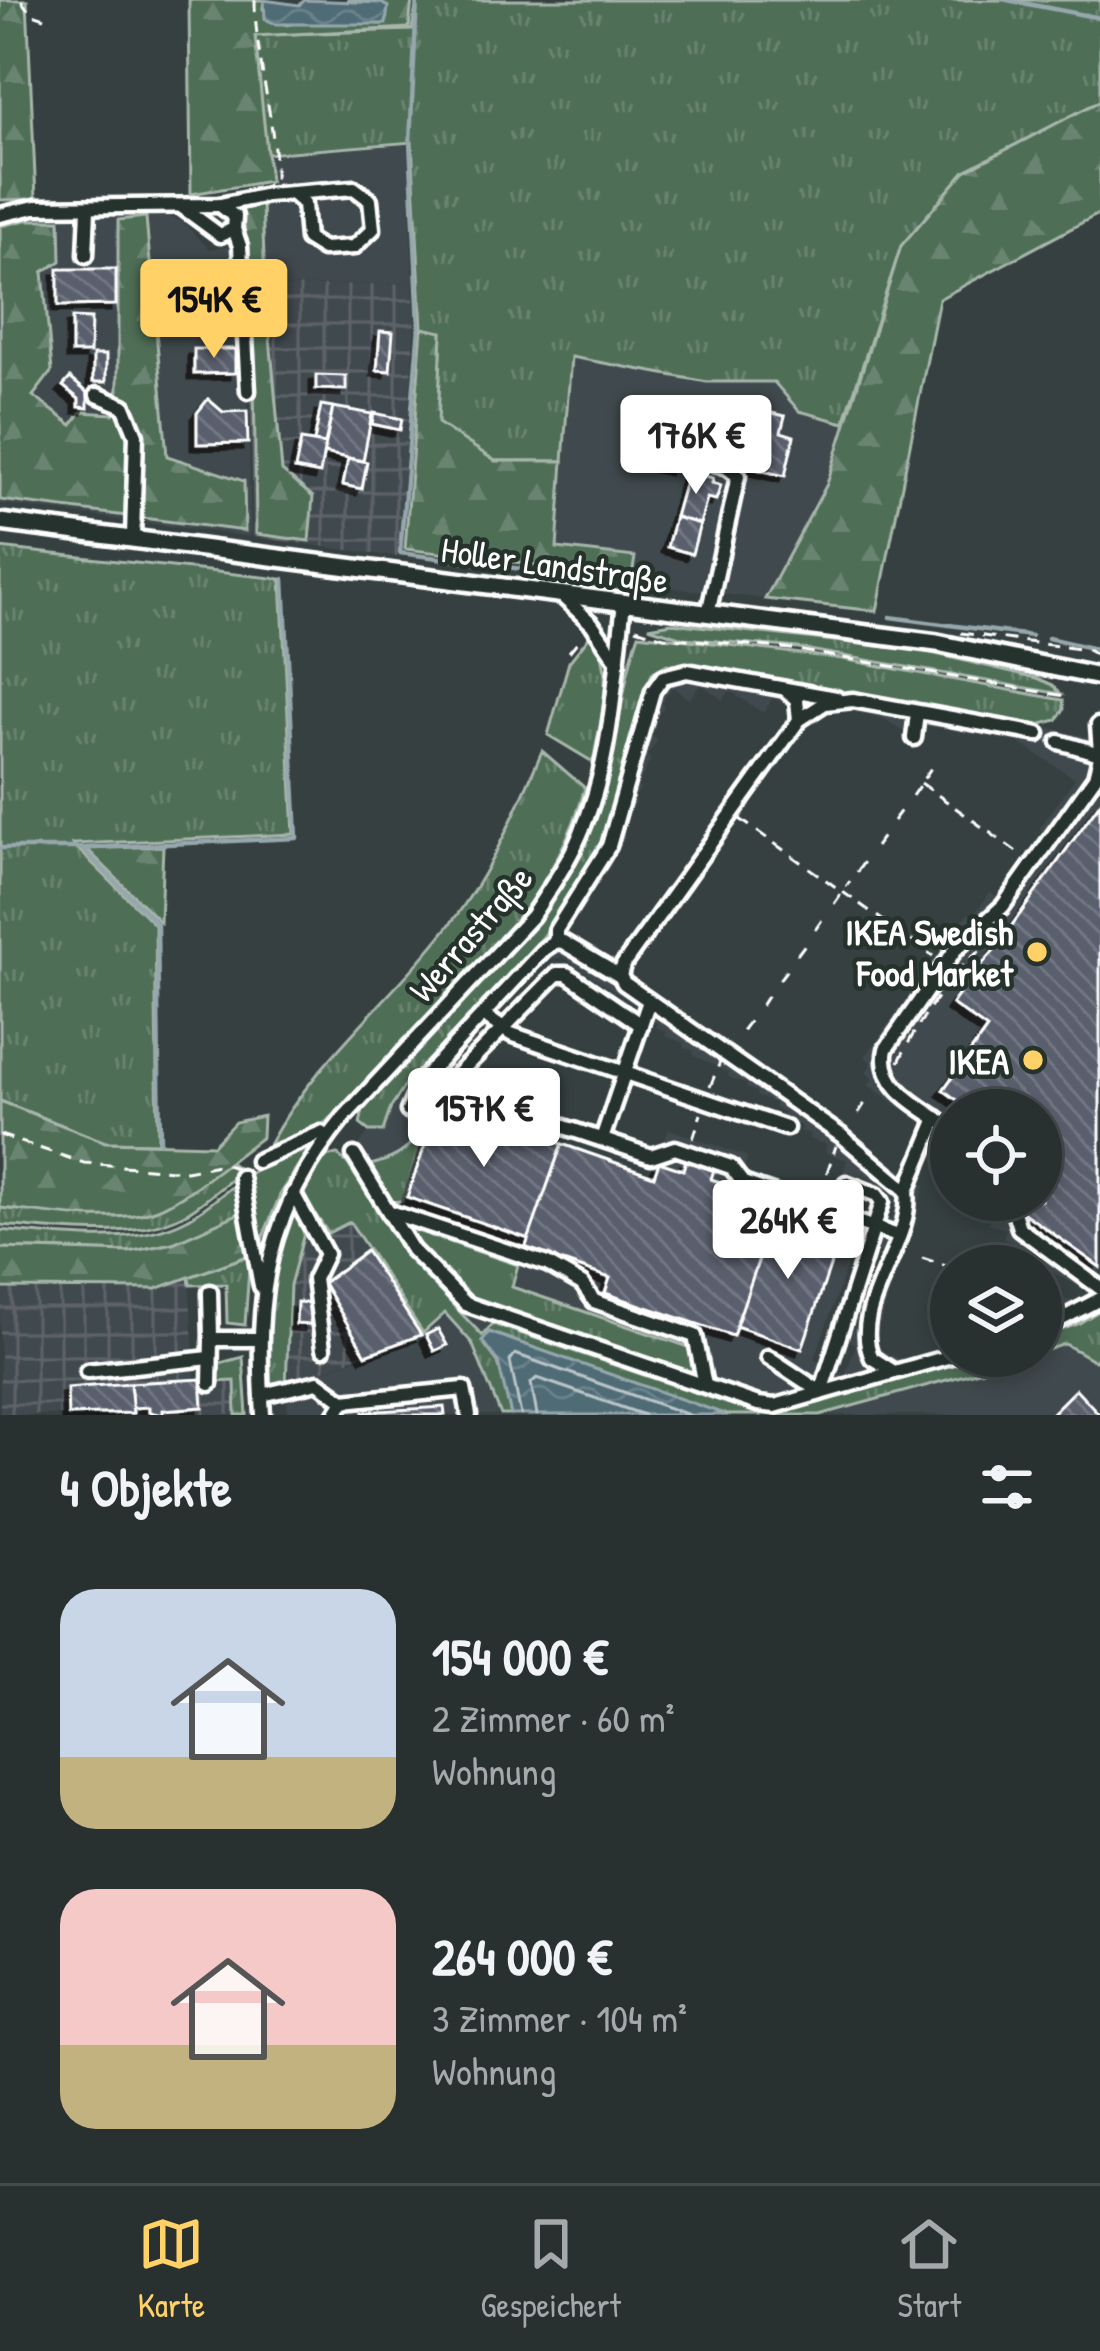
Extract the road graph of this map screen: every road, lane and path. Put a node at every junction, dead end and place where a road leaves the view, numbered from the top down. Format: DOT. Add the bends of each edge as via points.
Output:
graph roads {
  1 [pos="21,0"];
  2 [pos="255,0"];
  3 [pos="45,17"];
  4 [pos="292,194"];
  5 [pos="268,195"];
  6 [pos="220,206"];
  7 [pos="182,207"];
  8 [pos="88,208"];
  9 [pos="0,215"];
  10 [pos="234,229"];
  11 [pos="86,255"];
  12 [pos="248,392"];
  13 [pos="97,395"];
  14 [pos="708,412"];
  15 [pos="0,521"];
  16 [pos="133,537"];
  17 [pos="562,595"];
  18 [pos="624,603"];
  19 [pos="708,614"];
  20 [pos="622,624"];
  21 [pos="618,662"];
  22 [pos="1100,677"];
  23 [pos="785,689"];
  24 [pos="1065,696"];
  25 [pos="839,700"];
  26 [pos="917,713"];
  27 [pos="799,720"];
  28 [pos="1099,728"];
  29 [pos="1038,734"];
  30 [pos="914,737"];
  31 [pos="1059,742"];
  32 [pos="1100,754"];
  33 [pos="931,768"];
  34 [pos="921,783"];
  35 [pos="912,796"];
  36 [pos="905,805"];
  37 [pos="730,812"];
  38 [pos="893,821"];
  39 [pos="886,830"];
  40 [pos="875,847"];
  41 [pos="868,856"];
  42 [pos="1028,860"];
  43 [pos="857,872"];
  44 [pos="850,881"];
  45 [pos="843,891"];
  46 [pos="834,904"];
  47 [pos="827,914"];
  48 [pos="815,930"];
  49 [pos="809,939"];
  50 [pos="556,941"];
  51 [pos="999,944"];
  52 [pos="797,955"];
  53 [pos="941,962"];
  54 [pos="791,964"];
  55 [pos="961,966"];
  56 [pos="968,971"];
  57 [pos="620,976"];
  58 [pos="779,980"];
  59 [pos="772,989"];
  60 [pos="650,1001"];
  61 [pos="760,1006"];
  62 [pos="482,1015"];
  63 [pos="754,1015"];
  64 [pos="641,1025"];
  65 [pos="502,1030"];
  66 [pos="742,1031"];
  67 [pos="721,1061"];
  68 [pos="892,1072"];
  69 [pos="625,1073"];
  70 [pos="707,1095"];
  71 [pos="869,1097"];
  72 [pos="703,1106"];
  73 [pos="408,1111"];
  74 [pos="930,1113"];
  75 [pos="858,1114"];
  76 [pos="786,1128"];
  77 [pos="0,1135"];
  78 [pos="930,1135"];
  79 [pos="328,1136"];
  80 [pos="602,1139"];
  81 [pos="692,1141"];
  82 [pos="836,1144"];
  83 [pos="354,1155"];
  84 [pos="257,1160"];
  85 [pos="241,1177"];
  86 [pos="846,1183"];
  87 [pos="907,1191"];
  88 [pos="292,1193"];
  89 [pos="778,1195"];
  90 [pos="817,1202"];
  91 [pos="388,1212"];
  92 [pos="1017,1221"];
  93 [pos="874,1227"];
  94 [pos="898,1236"];
  95 [pos="864,1239"];
  96 [pos="922,1258"];
  97 [pos="930,1261"];
  98 [pos="1100,1288"];
  99 [pos="210,1292"];
  100 [pos="262,1293"];
  101 [pos="1100,1299"];
  102 [pos="1062,1319"];
  103 [pos="258,1339"];
  104 [pos="211,1340"];
  105 [pos="323,1348"];
  106 [pos="768,1357"];
  107 [pos="210,1358"];
  108 [pos="930,1362"];
  109 [pos="87,1371"];
  110 [pos="892,1371"];
  111 [pos="210,1384"];
  112 [pos="705,1385"];
  113 [pos="821,1392"];
  114 [pos="262,1395"];
  115 [pos="344,1401"];
  116 [pos="263,1415"];
  117 [pos="335,1415"];
  118 [pos="469,1415"];
  1 -- 3 [label="path"];
  2 -- 5 [label="path" via="274,128"];
  4 -- 4 [label="street" via="354,188 370,200 373,230 354,247 323,249 307,239 304,204"];
  4 -- 5 [label="street"];
  5 -- 6 [label="street"];
  6 -- 7 [label="street"];
  6 -- 10 [label="street" via="235,217"];
  7 -- 8 [label="street"];
  7 -- 10 [label="street" via="220,236"];
  8 -- 9 [label="street"];
  8 -- 11 [label="street"];
  10 -- 12 [label="street"];
  13 -- 16 [label="street" via="124,406 136,435"];
  14 -- 19 [label="street" via="698,460 738,476"];
  15 -- 16 [label="main road, Holler Landstraße"];
  16 -- 17 [label="main road, Holler Landstraße" via="312,555"];
  17 -- 18 [label="main road, Holler Landstraße"];
  17 -- 21 [label="street"];
  18 -- 19 [label="main road, Holler Landstraße"];
  18 -- 20 [label="street, Werrastraße"];
  19 -- 22 [label="main road, Holler Landstraße" via="937,643"];
  20 -- 21 [label="street, Werrastraße"];
  20 -- 24 [label="path" via="664,637"];
  21 -- 79 [label="street, Werrastraße" via="602,771 557,878 532,916"];
  23 -- 25 [label="street"];
  23 -- 27 [label="street" via="797,700"];
  23 -- 50 [label="street" via="687,671 657,683 609,846"];
  25 -- 26 [label="street"];
  25 -- 27 [label="street"];
  26 -- 29 [label="street"];
  26 -- 30 [label="street"];
  27 -- 37 [label="street"];
  28 -- 32 [label="street"];
  31 -- 32 [label="street"];
  32 -- 74 [label="street" via="1095,778 1021,882 955,950 886,1049 891,1083"];
  33 -- 34 [label="path"];
  34 -- 35 [label="path"];
  34 -- 42 [label="path"];
  36 -- 38 [label="path"];
  37 -- 45 [label="path"];
  37 -- 57 [label="street"];
  39 -- 40 [label="path"];
  41 -- 43 [label="path"];
  44 -- 45 [label="path"];
  45 -- 46 [label="path"];
  45 -- 53 [label="path"];
  47 -- 48 [label="path"];
  49 -- 52 [label="path"];
  50 -- 57 [label="street"];
  50 -- 62 [label="street"];
  51 -- 55 [label="path" via="983,946"];
  54 -- 58 [label="path"];
  55 -- 56 [label="path"];
  55 -- 68 [label="path"];
  57 -- 60 [label="street"];
  59 -- 61 [label="path"];
  60 -- 64 [label="street"];
  60 -- 87 [label="street"];
  62 -- 65 [label="street"];
  62 -- 73 [label="street" via="421,1081"];
  63 -- 66 [label="path"];
  64 -- 65 [label="street" via="562,972"];
  64 -- 69 [label="street"];
  65 -- 69 [label="street"];
  65 -- 80 [label="street" via="451,1089"];
  67 -- 70 [label="path"];
  69 -- 76 [label="street"];
  69 -- 80 [label="street"];
  71 -- 75 [label="path"];
  72 -- 81 [label="path"];
  77 -- 85 [label="path" via="84,1163 186,1171 230,1163"];
  78 -- 87 [label="street"];
  79 -- 84 [label="street"];
  79 -- 88 [label="street, Werrastraße"];
  80 -- 89 [label="street" via="651,1156 675,1148"];
  82 -- 90 [label="path"];
  83 -- 91 [label="street"];
  85 -- 100 [label="street"];
  86 -- 93 [label="street" via="880,1198"];
  87 -- 94 [label="street"];
  88 -- 100 [label="street, Werrastraße"];
  88 -- 105 [label="street" via="326,1254 314,1279"];
  89 -- 93 [label="street"];
  89 -- 95 [label="path" via="773,1211"];
  91 -- 112 [label="street" via="412,1250 466,1304"];
  91 -- 112 [label="street" via="547,1264 594,1301 695,1336"];
  92 -- 98 [label="street"];
  93 -- 94 [label="street"];
  93 -- 113 [label="street"];
  94 -- 110 [label="street" via="866,1335 872,1358"];
  96 -- 97 [label="path"];
  99 -- 104 [label="street"];
  100 -- 103 [label="street, Werrastraße"];
  101 -- 102 [label="street"];
  103 -- 104 [label="street"];
  103 -- 114 [label="street, Werrastraße"];
  104 -- 107 [label="street"];
  106 -- 113 [label="street"];
  107 -- 109 [label="street"];
  107 -- 111 [label="street"];
  108 -- 110 [label="street"];
  110 -- 113 [label="street"];
  112 -- 113 [label="street" via="766,1406"];
  114 -- 115 [label="street" via="318,1382"];
  114 -- 116 [label="street, Werrastraße"];
  115 -- 117 [label="street"];
  115 -- 118 [label="street" via="464,1389"];
}
